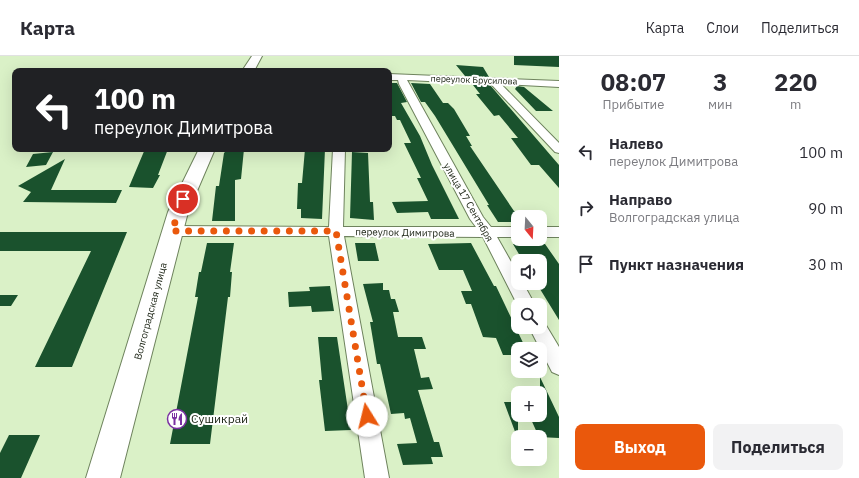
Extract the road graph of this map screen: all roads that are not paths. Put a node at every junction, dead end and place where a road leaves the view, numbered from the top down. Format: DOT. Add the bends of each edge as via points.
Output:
graph roads {
  1 [pos="257,56"];
  2 [pos="250,68"];
  3 [pos="396,78"];
  4 [pos="493,81"];
  5 [pos="559,84"];
  6 [pos="559,150"];
  7 [pos="206,152"];
  8 [pos="339,152"];
  9 [pos="172,231"];
  10 [pos="336,231"];
  11 [pos="511,232"];
  12 [pos="547,232"];
  13 [pos="559,232"];
  14 [pos="488,233"];
  15 [pos="522,298"];
  16 [pos="542,334"];
  17 [pos="559,366"];
  18 [pos="103,478"];
  19 [pos="377,478"];
  1 -- 2 [label="main road"];
  3 -- 4 [label="street, переулок Брусилова"];
  3 -- 14 [label="street, улица 17 Сентября" via="403,84 477,219"];
  4 -- 5 [label="street, переулок Брусилова"];
  4 -- 6 [label="street"];
  7 -- 9 [label="main road, Волгоградская улица"];
  8 -- 10 [label="street"];
  9 -- 10 [label="street, переулок Димитрова"];
  9 -- 18 [label="main road, Волгоградская улица"];
  10 -- 14 [label="street, переулок Димитрова"];
  10 -- 19 [label="street"];
  11 -- 14 [label="street, переулок Димитрова"];
  12 -- 13 [label="street"];
  14 -- 15 [label="street, улица 17 Сентября"];
  16 -- 17 [label="street"];
}
